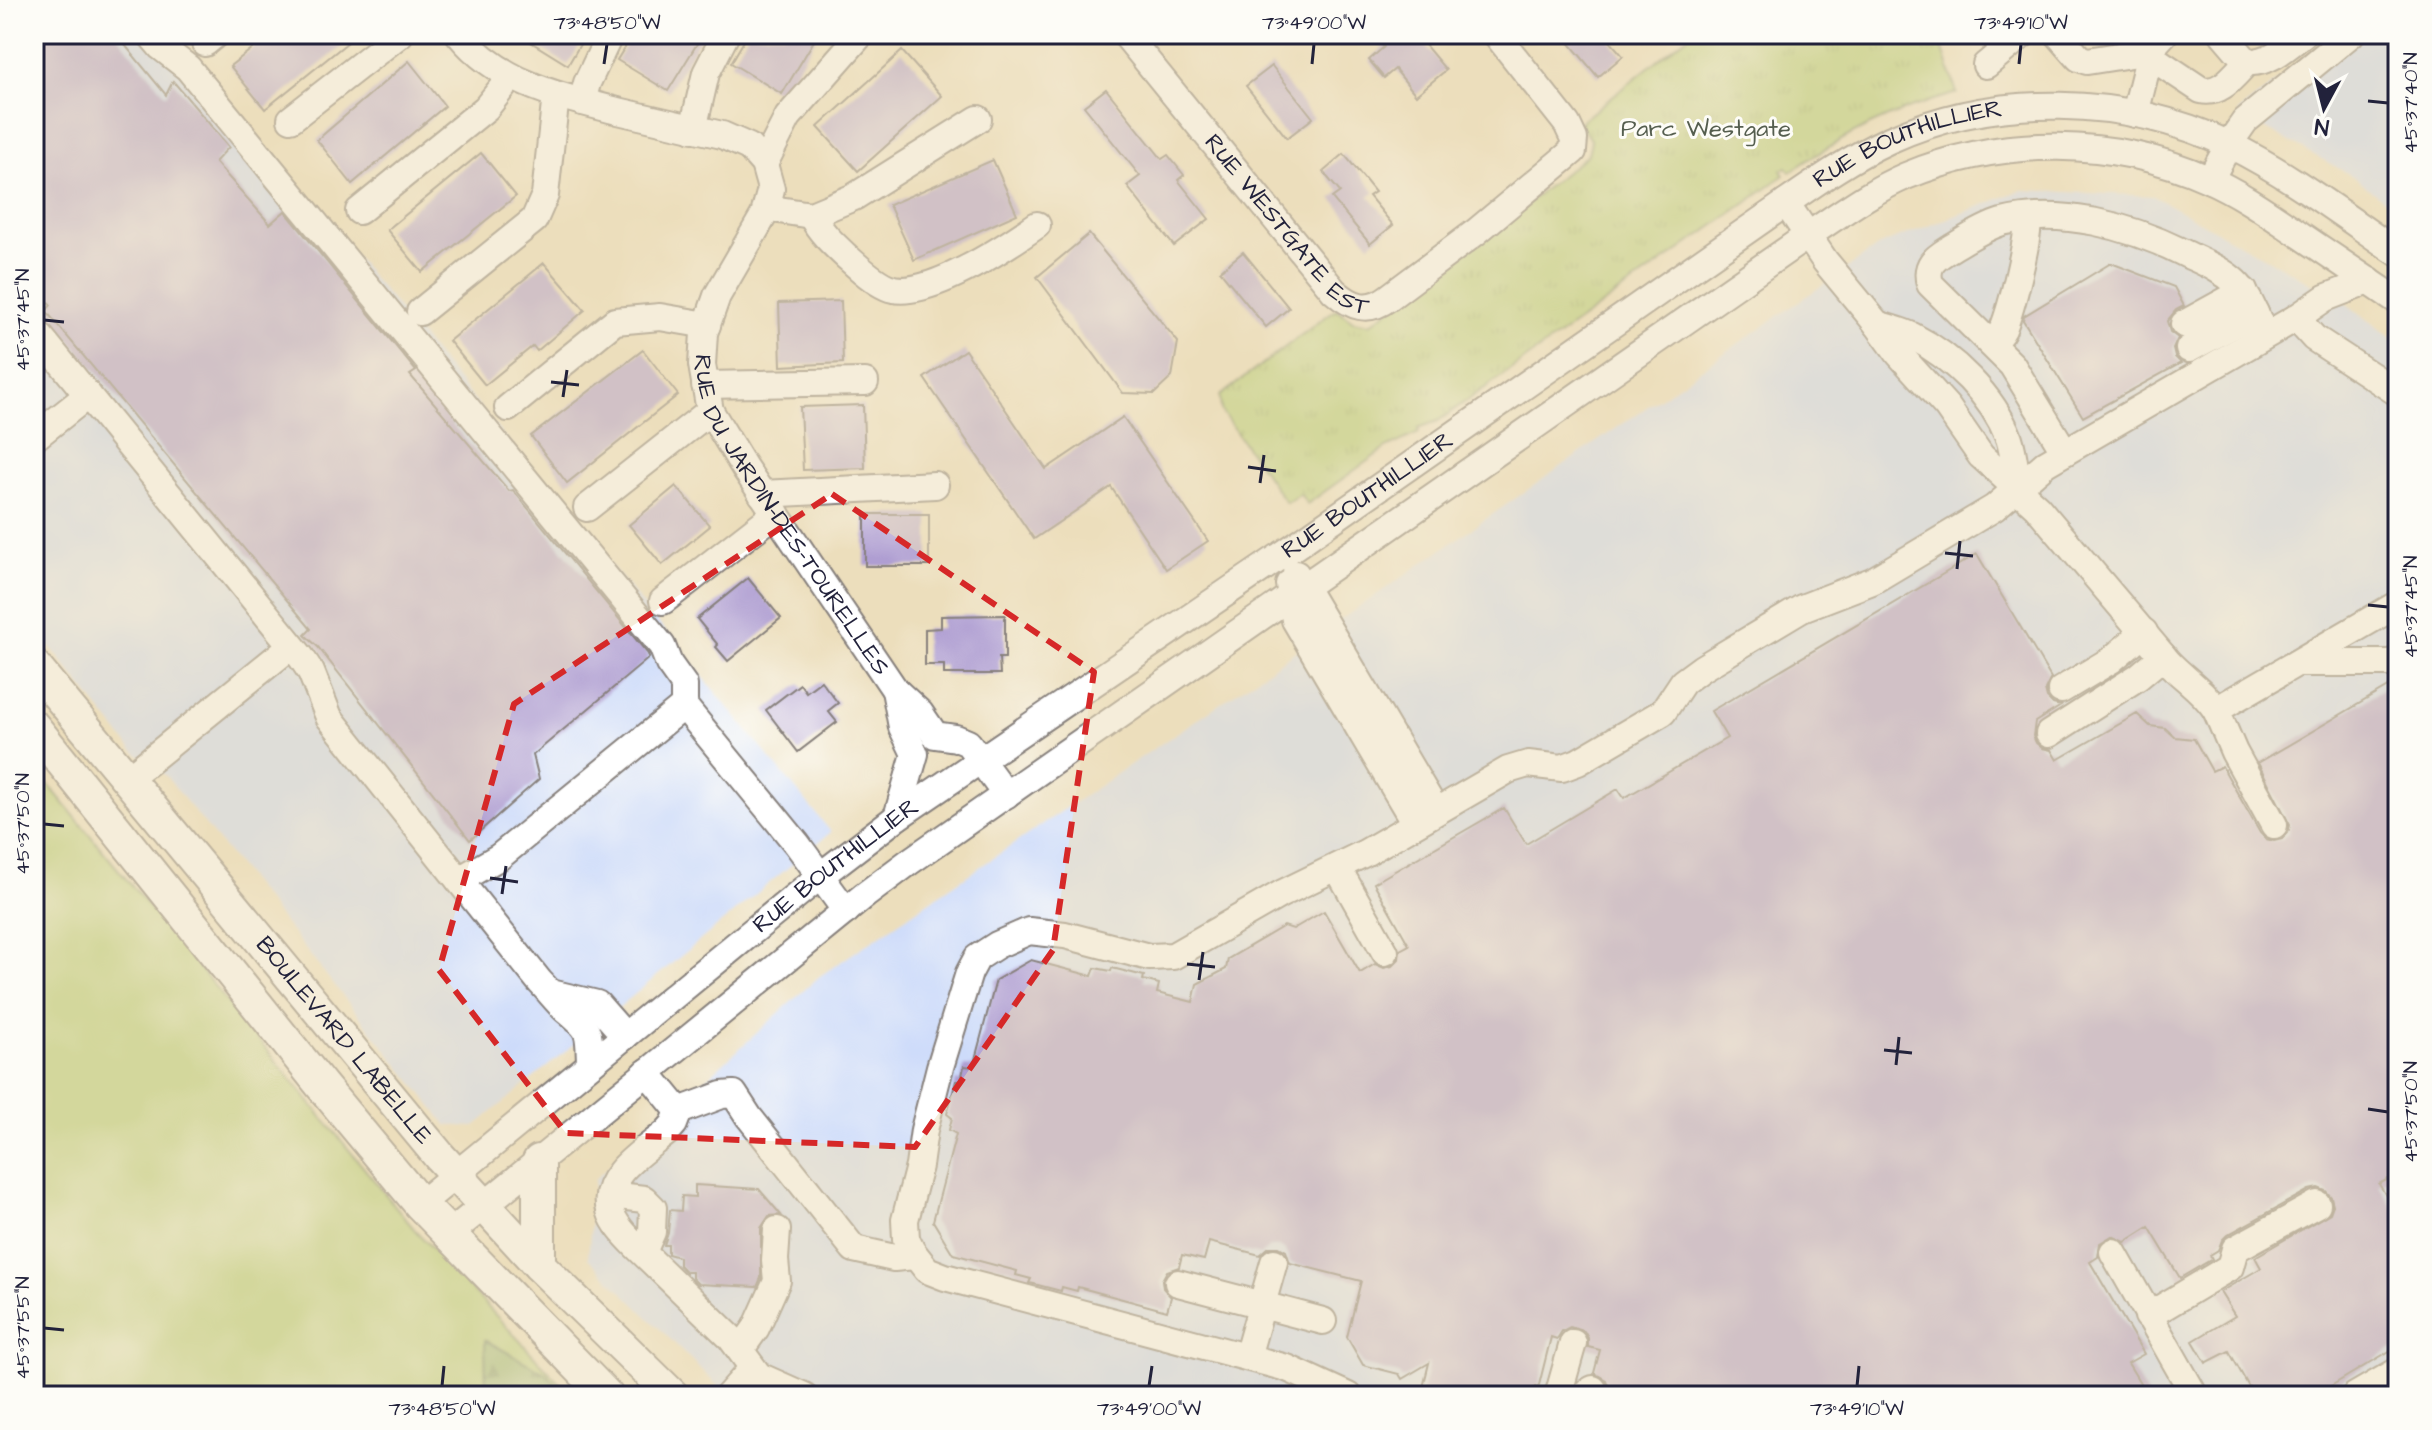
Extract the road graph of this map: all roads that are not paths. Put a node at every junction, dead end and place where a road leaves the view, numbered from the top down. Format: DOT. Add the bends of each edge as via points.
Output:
graph roads {
  1 [pos="150,34"];
  2 [pos="400,34"];
  3 [pos="459,34"];
  4 [pos="610,34"];
  5 [pos="726,34"];
  6 [pos="861,34"];
  7 [pos="1125,34"];
  8 [pos="1496,34"];
  9 [pos="2023,34"];
  10 [pos="2058,34"];
  11 [pos="2223,34"];
  12 [pos="2303,34"];
  13 [pos="2351,34"];
  14 [pos="2157,44"];
  15 [pos="2247,62"];
  16 [pos="1986,65"];
  17 [pos="511,77"];
  18 [pos="556,95"];
  19 [pos="582,102"];
  20 [pos="2135,114"];
  21 [pos="291,119"];
  22 [pos="978,119"];
  23 [pos="693,129"];
  24 [pos="2229,144"];
  25 [pos="764,164"];
  26 [pos="2210,180"];
  27 [pos="1786,203"];
  28 [pos="766,208"];
  29 [pos="359,211"];
  30 [pos="811,215"];
  31 [pos="2028,219"];
  32 [pos="1037,225"];
  33 [pos="1807,236"];
  34 [pos="2398,253"];
  35 [pos="2369,281"];
  36 [pos="2398,301"];
  37 [pos="420,312"];
  38 [pos="2254,313"];
  39 [pos="2296,318"];
  40 [pos="1877,324"];
  41 [pos="707,325"];
  42 [pos="34,329"];
  43 [pos="2186,336"];
  44 [pos="1990,343"];
  45 [pos="865,382"];
  46 [pos="705,385"];
  47 [pos="2398,393"];
  48 [pos="88,395"];
  49 [pos="508,408"];
  50 [pos="710,411"];
  51 [pos="34,438"];
  52 [pos="2065,452"];
  53 [pos="935,485"];
  54 [pos="2018,487"];
  55 [pos="769,504"];
  56 [pos="587,508"];
  57 [pos="1284,553"];
  58 [pos="1297,592"];
  59 [pos="663,601"];
  60 [pos="2398,604"];
  61 [pos="2144,632"];
  62 [pos="291,646"];
  63 [pos="2163,656"];
  64 [pos="2398,659"];
  65 [pos="2297,663"];
  66 [pos="649,664"];
  67 [pos="34,666"];
  68 [pos="895,690"];
  69 [pos="2061,690"];
  70 [pos="684,706"];
  71 [pos="2216,710"];
  72 [pos="34,727"];
  73 [pos="2049,734"];
  74 [pos="941,737"];
  75 [pos="915,754"];
  76 [pos="980,758"];
  77 [pos="127,779"];
  78 [pos="1006,795"];
  79 [pos="897,817"];
  80 [pos="1426,817"];
  81 [pos="2274,825"];
  82 [pos="1337,867"];
  83 [pos="820,876"];
  84 [pos="459,880"];
  85 [pos="846,911"];
  86 [pos="1385,952"];
  87 [pos="551,993"];
  88 [pos="625,1036"];
  89 [pos="590,1064"];
  90 [pos="647,1072"];
  91 [pos="679,1111"];
  92 [pos="539,1161"];
  93 [pos="455,1174"];
  94 [pos="610,1195"];
  95 [pos="420,1204"];
  96 [pos="2317,1204"];
  97 [pos="483,1205"];
  98 [pos="777,1230"];
  99 [pos="449,1234"];
  100 [pos="643,1252"];
  101 [pos="2113,1252"];
  102 [pos="915,1256"];
  103 [pos="1274,1262"];
  104 [pos="539,1265"];
  105 [pos="1178,1283"];
  106 [pos="1262,1306"];
  107 [pos="2148,1316"];
  108 [pos="1323,1321"];
  109 [pos="1573,1343"];
  110 [pos="1247,1357"];
  111 [pos="746,1359"];
  112 [pos="2398,1371"];
  113 [pos="1316,1389"];
  114 [pos="2190,1394"];
  115 [pos="607,1396"];
  116 [pos="673,1396"];
  117 [pos="728,1396"];
  118 [pos="804,1396"];
  119 [pos="1348,1396"];
  120 [pos="1558,1396"];
  121 [pos="2355,1396"];
  1 -- 70 [label="street" via="188,68 662,646 684,685"];
  2 -- 21 [label="street"];
  3 -- 17 [label="street"];
  4 -- 19 [label="street"];
  5 -- 23 [label="street" via="706,73"];
  6 -- 25 [label="street" via="788,117"];
  7 -- 8 [label="street, RUE WESTGATE EST" via="1334,291 1360,307 1378,305 1575,148 1560,113"];
  9 -- 16 [label="street"];
  10 -- 14 [label="street" via="2087,61"];
  11 -- 15 [label="street"];
  12 -- 15 [label="street" via="2278,54"];
  13 -- 24 [label="street" via="2245,121"];
  14 -- 15 [label="street" via="2196,87 2209,92"];
  14 -- 20 [label="street"];
  17 -- 18 [label="street"];
  17 -- 29 [label="street" via="486,108"];
  18 -- 19 [label="street"];
  18 -- 37 [label="street" via="545,195 534,220"];
  19 -- 23 [label="street"];
  20 -- 24 [label="street, RUE BOUTHILLIER"];
  20 -- 27 [label="street, RUE BOUTHILLIER" via="2049,105 1952,118 1871,149"];
  22 -- 30 [label="street" via="854,197"];
  23 -- 25 [label="street" via="749,147"];
  24 -- 26 [label="street"];
  24 -- 34 [label="street, RUE BOUTHILLIER"];
  25 -- 28 [label="street, RUE DU JARDIN-DES-TOURELLES" via="771,189"];
  26 -- 33 [label="street, RUE BOUTHILLIER" via="2106,149 2007,149 1905,177"];
  26 -- 35 [label="street, RUE BOUTHILLIER"];
  27 -- 33 [label="street"];
  27 -- 57 [label="street, RUE BOUTHILLIER"];
  28 -- 30 [label="street"];
  28 -- 41 [label="street, RUE DU JARDIN-DES-TOURELLES" via="717,296"];
  30 -- 32 [label="street" via="819,230 856,265 886,287 904,291 990,258"];
  31 -- 38 [label="street" via="2085,220 2130,230 2227,276"];
  31 -- 44 [label="street" via="2005,323"];
  31 -- 44 [label="street" via="1995,225 1929,267 1930,284"];
  33 -- 40 [label="street"];
  33 -- 58 [label="street, RUE BOUTHILLIER"];
  35 -- 36 [label="street, RUE BOUTHILLIER"];
  35 -- 39 [label="street" via="2325,298"];
  38 -- 39 [label="street"];
  38 -- 43 [label="street"];
  38 -- 52 [label="street"];
  39 -- 47 [label="street" via="2314,338"];
  40 -- 54 [label="street" via="1981,456"];
  40 -- 54 [label="street" via="1939,353 1980,392 2010,441"];
  41 -- 46 [label="street, RUE DU JARDIN-DES-TOURELLES"];
  41 -- 49 [label="street" via="660,317 615,321"];
  42 -- 48 [label="street"];
  44 -- 52 [label="street" via="2019,375"];
  45 -- 46 [label="street"];
  46 -- 50 [label="street, RUE DU JARDIN-DES-TOURELLES"];
  48 -- 51 [label="street"];
  48 -- 62 [label="street"];
  50 -- 55 [label="street, RUE DU JARDIN-DES-TOURELLES"];
  50 -- 56 [label="street"];
  52 -- 54 [label="street"];
  53 -- 55 [label="street"];
  54 -- 61 [label="street"];
  54 -- 80 [label="street" via="1994,508 1872,581 1802,608 1702,668 1683,682 1663,712 1578,762 1562,768 1519,766"];
  55 -- 59 [label="street"];
  55 -- 68 [label="street, RUE DU JARDIN-DES-TOURELLES"];
  57 -- 58 [label="street"];
  57 -- 76 [label="street, RUE BOUTHILLIER"];
  58 -- 78 [label="street, RUE BOUTHILLIER"];
  58 -- 80 [label="street" via="1295,620"];
  60 -- 65 [label="street"];
  61 -- 63 [label="street"];
  61 -- 69 [label="street" via="2111,660"];
  62 -- 77 [label="street"];
  62 -- 84 [label="street" via="311,672 329,717"];
  63 -- 71 [label="street"];
  63 -- 73 [label="street"];
  64 -- 65 [label="street"];
  65 -- 71 [label="street"];
  66 -- 70 [label="street"];
  67 -- 77 [label="main road, BOULEVARD LABELLE"];
  68 -- 74 [label="street, RUE DU JARDIN-DES-TOURELLES"];
  68 -- 75 [label="street, RUE DU JARDIN-DES-TOURELLES" via="902,727"];
  70 -- 83 [label="street"];
  70 -- 84 [label="street" via="499,857"];
  71 -- 81 [label="street"];
  72 -- 95 [label="main road, BOULEVARD LABELLE"];
  74 -- 75 [label="street" via="930,750"];
  74 -- 76 [label="street, RUE DU JARDIN-DES-TOURELLES" via="962,740"];
  75 -- 79 [label="street"];
  76 -- 78 [label="street, RUE DU JARDIN-DES-TOURELLES"];
  76 -- 79 [label="street, RUE BOUTHILLIER"];
  77 -- 93 [label="main road, BOULEVARD LABELLE"];
  78 -- 85 [label="street, RUE BOUTHILLIER"];
  79 -- 83 [label="street, RUE BOUTHILLIER"];
  80 -- 82 [label="street"];
  82 -- 86 [label="street"];
  82 -- 102 [label="street" via="1173,956 1149,957 1029,931 977,958 949,1038 905,1220 906,1239"];
  83 -- 85 [label="street"];
  83 -- 88 [label="street, RUE BOUTHILLIER"];
  84 -- 87 [label="street"];
  85 -- 90 [label="street, RUE BOUTHILLIER"];
  87 -- 88 [label="street" via="597,1004"];
  87 -- 89 [label="street" via="586,1028"];
  88 -- 89 [label="street, RUE BOUTHILLIER"];
  89 -- 93 [label="street, RUE BOUTHILLIER"];
  90 -- 91 [label="street"];
  90 -- 92 [label="street, RUE BOUTHILLIER"];
  91 -- 94 [label="street" via="667,1132 618,1175"];
  91 -- 102 [label="street" via="734,1094 854,1249 894,1258"];
  92 -- 97 [label="street, RUE BOUTHILLIER"];
  92 -- 104 [label="main road"];
  93 -- 95 [label="street, RUE BOUTHILLIER"];
  93 -- 97 [label="main road, BOULEVARD LABELLE"];
  94 -- 100 [label="street" via="615,1221"];
  94 -- 100 [label="street" via="644,1199 653,1208 652,1232"];
  95 -- 99 [label="main road, BOULEVARD LABELLE"];
  96 -- 107 [label="street" via="2235,1249 2230,1267"];
  97 -- 99 [label="street, RUE BOUTHILLIER"];
  97 -- 104 [label="main road, BOULEVARD LABELLE"];
  98 -- 111 [label="street" via="777,1281"];
  99 -- 115 [label="main road, BOULEVARD LABELLE"];
  100 -- 111 [label="street"];
  101 -- 107 [label="street"];
  102 -- 110 [label="street" via="927,1270 945,1277"];
  103 -- 106 [label="street"];
  104 -- 116 [label="main road, BOULEVARD LABELLE"];
  105 -- 106 [label="street"];
  106 -- 108 [label="street"];
  106 -- 110 [label="street"];
  107 -- 114 [label="street"];
  109 -- 120 [label="street"];
  110 -- 113 [label="street" via="1287,1368"];
  111 -- 117 [label="street"];
  111 -- 118 [label="street" via="759,1376"];
  112 -- 121 [label="street"];
  113 -- 119 [label="street"];
}
